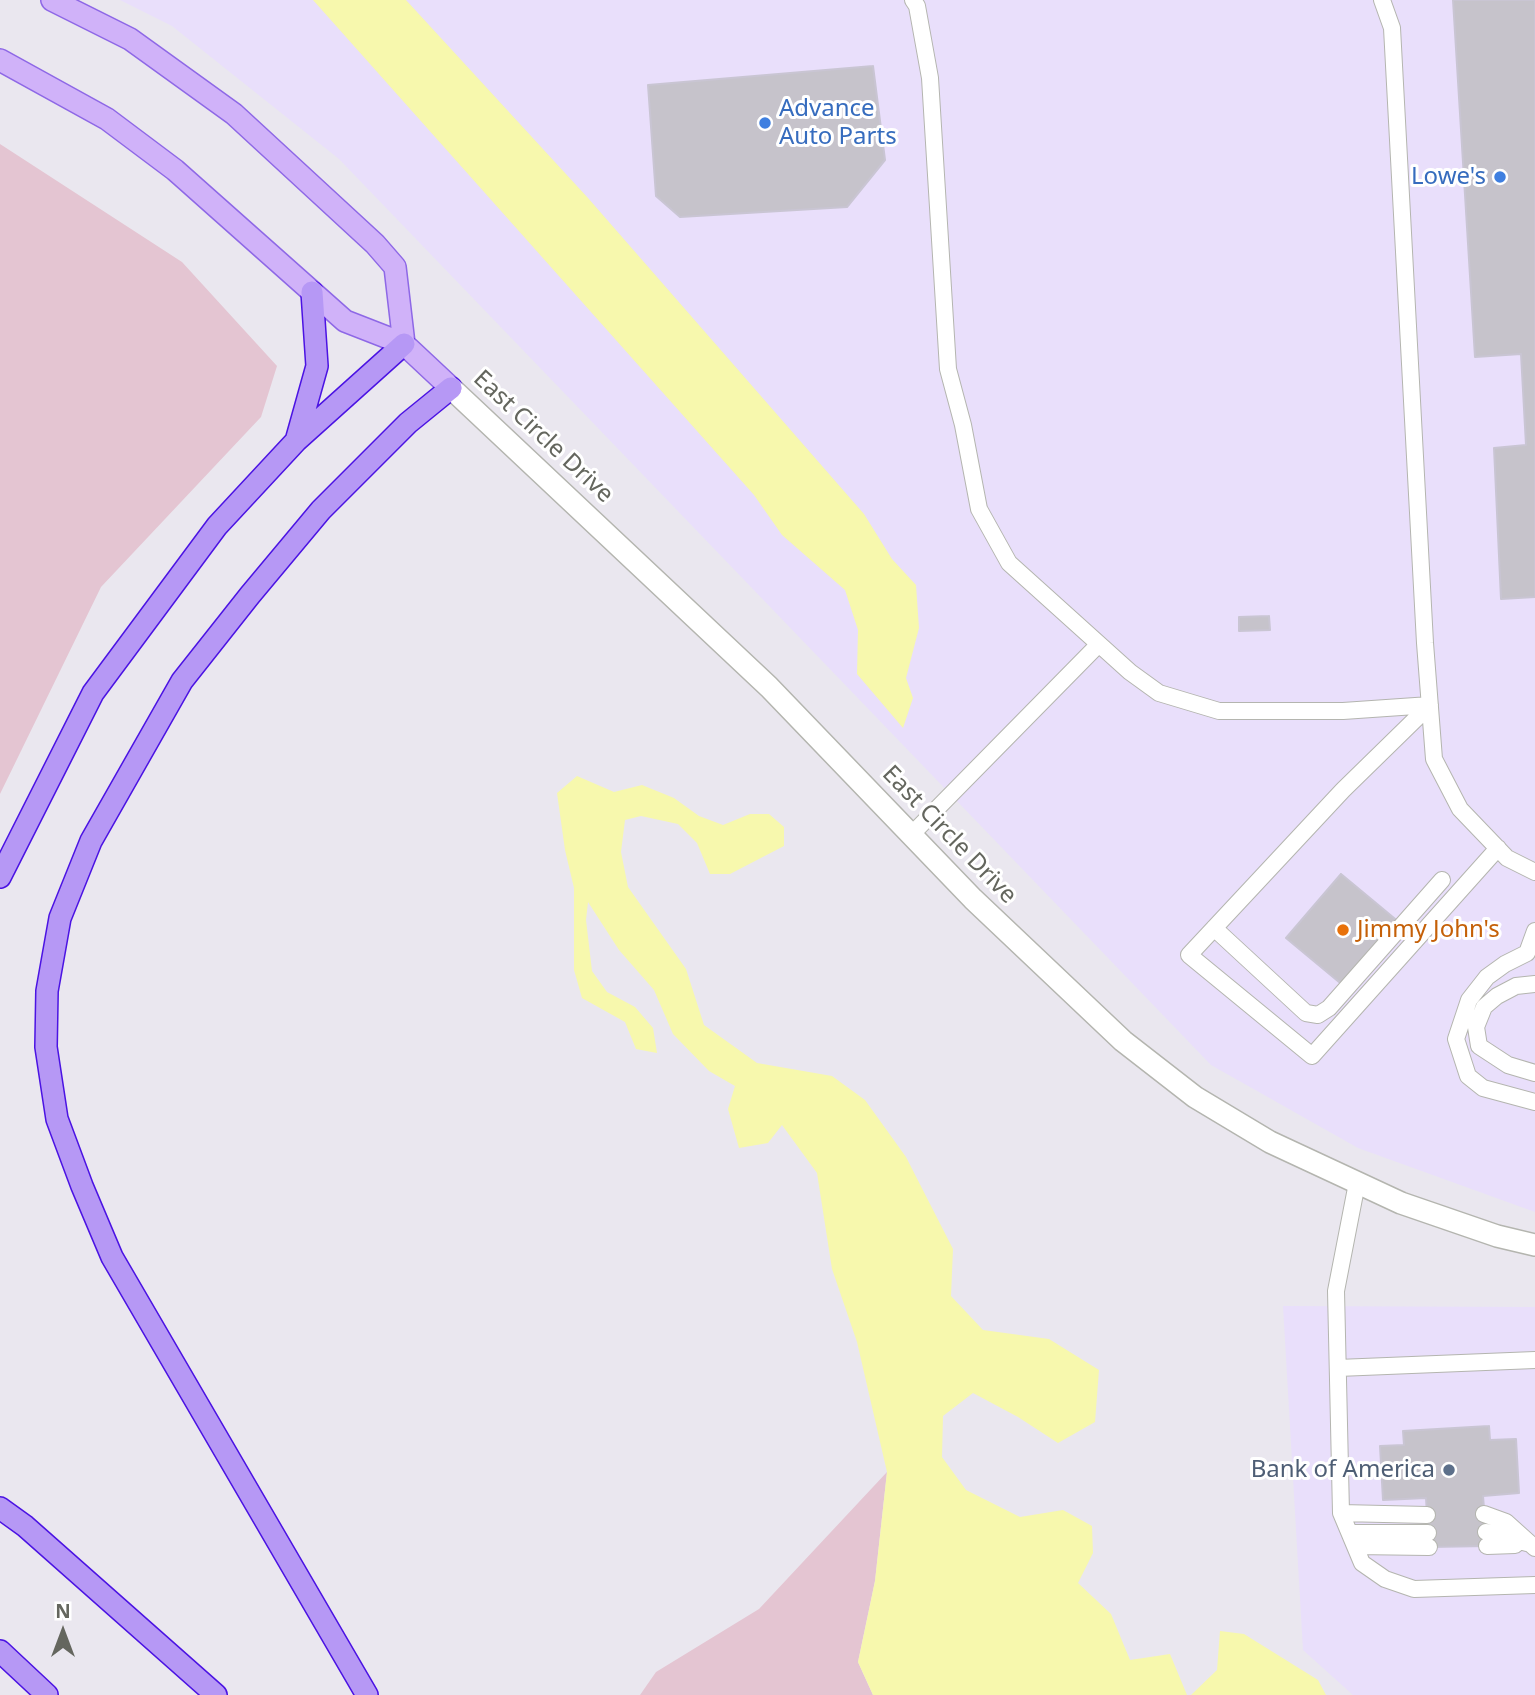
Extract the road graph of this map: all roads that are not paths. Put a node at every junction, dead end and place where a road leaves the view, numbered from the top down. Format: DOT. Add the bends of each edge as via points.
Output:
graph roads {
  1 [pos="52,0"];
  2 [pos="913,0"];
  3 [pos="1382,0"];
  4 [pos="0,60"];
  5 [pos="312,292"];
  6 [pos="404,344"];
  7 [pos="451,388"];
  8 [pos="296,441"];
  9 [pos="1099,644"];
  10 [pos="1430,705"];
  11 [pos="912,834"];
  12 [pos="1498,848"];
  13 [pos="1535,872"];
  14 [pos="0,877"];
  15 [pos="1442,880"];
  16 [pos="1214,928"];
  17 [pos="1535,931"];
  18 [pos="1531,955"];
  19 [pos="1535,984"];
  20 [pos="1535,1073"];
  21 [pos="1535,1101"];
  22 [pos="1357,1183"];
  23 [pos="1535,1245"];
  24 [pos="1535,1360"];
  25 [pos="1338,1368"];
  26 [pos="0,1508"];
  27 [pos="1341,1513"];
  28 [pos="1484,1514"];
  29 [pos="1427,1515"];
  30 [pos="1352,1539"];
  31 [pos="1486,1539"];
  32 [pos="1429,1540"];
  33 [pos="1533,1546"];
  34 [pos="1535,1585"];
  35 [pos="0,1651"];
  36 [pos="47,1695"];
  37 [pos="216,1695"];
  38 [pos="367,1695"];
  1 -- 6 [label="main road" via="130,39 234,114 374,244 395,267"];
  2 -- 9 [label="lane" via="930,78 948,369 979,509 1009,564"];
  3 -- 10 [label="lane" via="1392,28"];
  4 -- 5 [label="main road, East Circle Drive" via="107,119 175,170"];
  5 -- 6 [label="main road, East Circle Drive" via="345,321"];
  5 -- 8 [label="highway" via="317,366"];
  6 -- 7 [label="main road, East Circle Drive"];
  6 -- 8 [label="highway"];
  7 -- 11 [label="street, East Circle Drive" via="769,687"];
  7 -- 38 [label="highway" via="408,423 321,510 182,681 91,841 60,918 47,991 46,1048 57,1119 112,1256"];
  8 -- 14 [label="highway" via="217,526 93,693"];
  9 -- 10 [label="lane" via="1159,694 1219,711 1343,711"];
  9 -- 11 [label="lane"];
  10 -- 12 [label="lane" via="1434,759 1460,809"];
  10 -- 16 [label="lane"];
  11 -- 22 [label="street, East Circle Drive" via="973,899 1123,1041 1195,1097 1270,1142"];
  12 -- 13 [label="lane"];
  12 -- 16 [label="lane" via="1312,1056 1189,955"];
  15 -- 16 [label="lane" via="1329,1008 1318,1014 1306,1013"];
  17 -- 18 [label="lane"];
  18 -- 21 [label="lane" via="1505,964 1487,977 1468,1000 1456,1039 1468,1076 1483,1088"];
  19 -- 20 [label="lane" via="1516,986 1497,996 1484,1007 1476,1027 1479,1046 1508,1065"];
  22 -- 23 [label="street, East Circle Drive" via="1401,1203"];
  22 -- 25 [label="lane" via="1336,1291"];
  24 -- 25 [label="lane"];
  25 -- 27 [label="lane"];
  26 -- 37 [label="highway" via="25,1525"];
  27 -- 29 [label="lane"];
  27 -- 30 [label="lane"];
  28 -- 33 [label="lane" via="1506,1522"];
  30 -- 32 [label="lane"];
  30 -- 34 [label="lane" via="1362,1563 1385,1580 1414,1589"];
  31 -- 33 [label="lane"];
  35 -- 36 [label="highway"];
}
